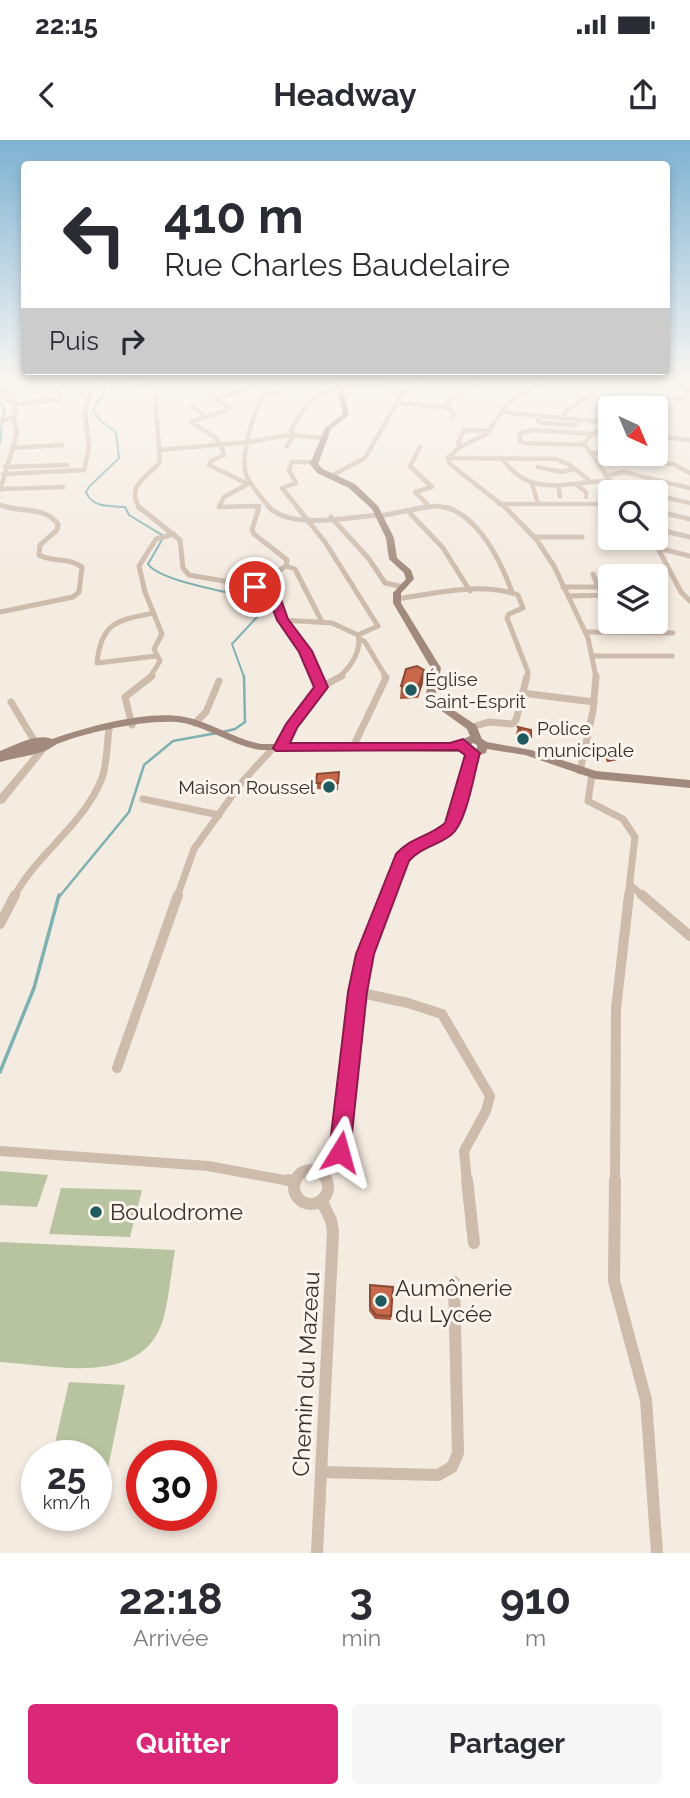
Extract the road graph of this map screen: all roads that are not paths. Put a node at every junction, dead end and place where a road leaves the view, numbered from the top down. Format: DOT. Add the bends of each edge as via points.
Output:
graph roads {
  1 [pos="13,445"];
  2 [pos="62,445"];
  3 [pos="89,445"];
  4 [pos="158,445"];
  5 [pos="222,445"];
  6 [pos="249,445"];
  7 [pos="320,445"];
  8 [pos="372,445"];
  9 [pos="464,445"];
  10 [pos="585,445"];
  11 [pos="420,447"];
  12 [pos="460,447"];
  13 [pos="12,448"];
  14 [pos="159,450"];
  15 [pos="589,452"];
  16 [pos="598,454"];
  17 [pos="448,458"];
  18 [pos="502,458"];
  19 [pos="314,462"];
  20 [pos="668,464"];
  21 [pos="67,465"];
  22 [pos="677,465"];
  23 [pos="629,466"];
  24 [pos="5,467"];
  25 [pos="538,467"];
  26 [pos="575,469"];
  27 [pos="624,472"];
  28 [pos="672,472"];
  29 [pos="690,473"];
  30 [pos="3,474"];
  31 [pos="331,476"];
  32 [pos="588,479"];
  33 [pos="599,480"];
  34 [pos="609,480"];
  35 [pos="612,480"];
  36 [pos="532,483"];
  37 [pos="558,485"];
  38 [pos="577,485"];
  39 [pos="63,487"];
  40 [pos="690,488"];
  41 [pos="0,490"];
  42 [pos="560,496"];
  43 [pos="586,497"];
  44 [pos="668,498"];
  45 [pos="690,503"];
  46 [pos="499,504"];
  47 [pos="538,504"];
  48 [pos="598,504"];
  49 [pos="2,507"];
  50 [pos="430,507"];
  51 [pos="408,511"];
  52 [pos="276,514"];
  53 [pos="668,514"];
  54 [pos="258,515"];
  55 [pos="379,515"];
  56 [pos="331,517"];
  57 [pos="690,519"];
  58 [pos="306,521"];
  59 [pos="668,532"];
  60 [pos="174,534"];
  61 [pos="534,537"];
  62 [pos="582,537"];
  63 [pos="690,537"];
  64 [pos="659,550"];
  65 [pos="666,550"];
  66 [pos="690,556"];
  67 [pos="286,566"];
  68 [pos="593,574"];
  69 [pos="404,587"];
  70 [pos="563,587"];
  71 [pos="598,587"];
  72 [pos="470,591"];
  73 [pos="512,592"];
  74 [pos="598,595"];
  75 [pos="568,596"];
  76 [pos="275,597"];
  77 [pos="396,599"];
  78 [pos="690,601"];
  79 [pos="0,612"];
  80 [pos="154,613"];
  81 [pos="282,620"];
  82 [pos="323,622"];
  83 [pos="586,632"];
  84 [pos="673,634"];
  85 [pos="359,636"];
  86 [pos="156,656"];
  87 [pos="593,656"];
  88 [pos="673,656"];
  89 [pos="219,681"];
  90 [pos="321,687"];
  91 [pos="522,693"];
  92 [pos="11,702"];
  93 [pos="594,702"];
  94 [pos="195,723"];
  95 [pos="132,725"];
  96 [pos="109,729"];
  97 [pos="475,743"];
  98 [pos="40,745"];
  99 [pos="354,747"];
  100 [pos="277,748"];
  101 [pos="0,756"];
  102 [pos="586,773"];
  103 [pos="690,784"];
  104 [pos="143,799"];
  105 [pos="0,801"];
  106 [pos="219,815"];
  107 [pos="630,885"];
  108 [pos="0,924"];
  109 [pos="690,936"];
  110 [pos="357,992"];
  111 [pos="117,1068"];
  112 [pos="0,1151"];
  113 [pos="322,1174"];
  114 [pos="295,1182"];
  115 [pos="321,1200"];
  116 [pos="474,1243"];
  117 [pos="454,1282"];
  118 [pos="323,1472"];
  119 [pos="317,1553"];
  120 [pos="657,1553"];
  1 -- 13 [label="street"];
  2 -- 13 [label="street"];
  3 -- 30 [label="street" via="84,470"];
  4 -- 14 [label="street"];
  5 -- 14 [label="street"];
  5 -- 54 [label="street" via="224,455 209,466 248,486 224,497 219,505 258,505"];
  6 -- 52 [label="street" via="245,472"];
  7 -- 19 [label="main road"];
  8 -- 31 [label="street" via="365,457"];
  9 -- 12 [label="street"];
  10 -- 15 [label="street"];
  11 -- 50 [label="street" via="410,466 432,486 415,492"];
  12 -- 17 [label="street"];
  13 -- 24 [label="street"];
  14 -- 60 [label="street" via="160,464 141,479 134,494 147,517"];
  15 -- 16 [label="street"];
  15 -- 34 [label="street"];
  17 -- 18 [label="street"];
  17 -- 46 [label="street"];
  18 -- 26 [label="street" via="556,459"];
  18 -- 36 [label="street" via="512,476"];
  19 -- 31 [label="main road"];
  19 -- 58 [label="street" via="292,462 289,470 296,482 282,487"];
  20 -- 22 [label="street"];
  21 -- 24 [label="street"];
  22 -- 28 [label="street"];
  22 -- 29 [label="street"];
  23 -- 27 [label="street"];
  24 -- 30 [label="street"];
  25 -- 26 [label="street" via="561,472"];
  26 -- 32 [label="street"];
  27 -- 35 [label="street"];
  27 -- 40 [label="street"];
  30 -- 41 [label="street"];
  31 -- 55 [label="main road" via="352,486"];
  32 -- 33 [label="street"];
  32 -- 38 [label="street"];
  36 -- 37 [label="street"];
  36 -- 47 [label="street"];
  37 -- 38 [label="street"];
  37 -- 42 [label="street"];
  38 -- 43 [label="street"];
  39 -- 41 [label="street"];
  44 -- 45 [label="street"];
  46 -- 47 [label="street"];
  46 -- 61 [label="street"];
  47 -- 48 [label="street"];
  49 -- 79 [label="street" via="54,517 57,530 40,545 39,555 82,567 80,591 74,597"];
  50 -- 51 [label="street"];
  50 -- 73 [label="street" via="453,509 485,537"];
  51 -- 55 [label="street"];
  51 -- 72 [label="street" via="446,548"];
  52 -- 54 [label="street"];
  52 -- 58 [label="street"];
  53 -- 57 [label="street"];
  54 -- 67 [label="street" via="254,534 286,558"];
  55 -- 56 [label="street"];
  55 -- 69 [label="main road" via="390,538 393,559 410,576"];
  56 -- 58 [label="street"];
  56 -- 69 [label="street" via="385,583"];
  58 -- 85 [label="street" via="377,622 376,628"];
  59 -- 63 [label="street"];
  60 -- 76 [label="street" via="183,546 183,568 189,575 247,585"];
  60 -- 80 [label="street" via="156,539 139,566"];
  61 -- 62 [label="street"];
  61 -- 70 [label="street"];
  64 -- 78 [label="street"];
  65 -- 66 [label="street"];
  67 -- 76 [label="street" via="270,579"];
  67 -- 82 [label="street" via="295,569"];
  68 -- 71 [label="street"];
  69 -- 77 [label="main road"];
  70 -- 71 [label="street"];
  70 -- 75 [label="street"];
  72 -- 73 [label="street"];
  72 -- 77 [label="street"];
  73 -- 91 [label="street" via="524,606 507,618 528,672"];
  74 -- 75 [label="street"];
  75 -- 83 [label="street"];
  76 -- 81 [label="street"];
  77 -- 97 [label="main road" via="436,668 430,699"];
  80 -- 86 [label="street" via="162,634 154,649"];
  80 -- 86 [label="street" via="110,624 97,663"];
  81 -- 82 [label="street"];
  81 -- 90 [label="street" via="306,651"];
  82 -- 85 [label="street" via="347,627"];
  83 -- 84 [label="street"];
  83 -- 87 [label="street"];
  85 -- 90 [label="street" via="349,669 337,681"];
  85 -- 99 [label="street" via="386,678"];
  86 -- 95 [label="street" via="160,661 154,674 125,697"];
  87 -- 88 [label="street"];
  87 -- 93 [label="street" via="597,677"];
  89 -- 94 [label="street" via="206,712"];
  90 -- 100 [label="street"];
  91 -- 93 [label="street"];
  91 -- 97 [label="street" via="516,722 489,722"];
  92 -- 98 [label="street"];
  93 -- 102 [label="street"];
  94 -- 95 [label="main road" via="165,719"];
  94 -- 100 [label="main road" via="246,745"];
  95 -- 96 [label="main road"];
  96 -- 98 [label="main road"];
  96 -- 108 [label="street" via="103,776 88,806 26,874"];
  97 -- 99 [label="main road"];
  97 -- 102 [label="main road" via="527,751"];
  97 -- 110 [label="street" via="452,825 413,846 402,858 365,954"];
  98 -- 101 [label="main road"];
  98 -- 105 [label="street"];
  99 -- 100 [label="main road"];
  100 -- 106 [label="street" via="242,782"];
  102 -- 103 [label="main road"];
  102 -- 107 [label="street" via="589,801 623,819 633,830"];
  104 -- 106 [label="street"];
  106 -- 111 [label="street" via="194,849"];
  107 -- 109 [label="street"];
  107 -- 120 [label="street" via="616,1009 614,1281 646,1400"];
  110 -- 113 [label="street" via="342,1144"];
  110 -- 116 [label="street" via="442,1014 490,1096 484,1120 464,1151"];
  112 -- 114 [label="street" via="208,1166"];
  113 -- 114 [label="street" via="304,1171"];
  113 -- 115 [label="street" via="328,1187"];
  114 -- 115 [label="street" via="300,1200 310,1204"];
  115 -- 118 [label="street, Chemin du Mazeau" via="333,1232"];
  117 -- 118 [label="street" via="458,1453 452,1467 438,1475"];
  118 -- 119 [label="street, Chemin du Mazeau"];
}
